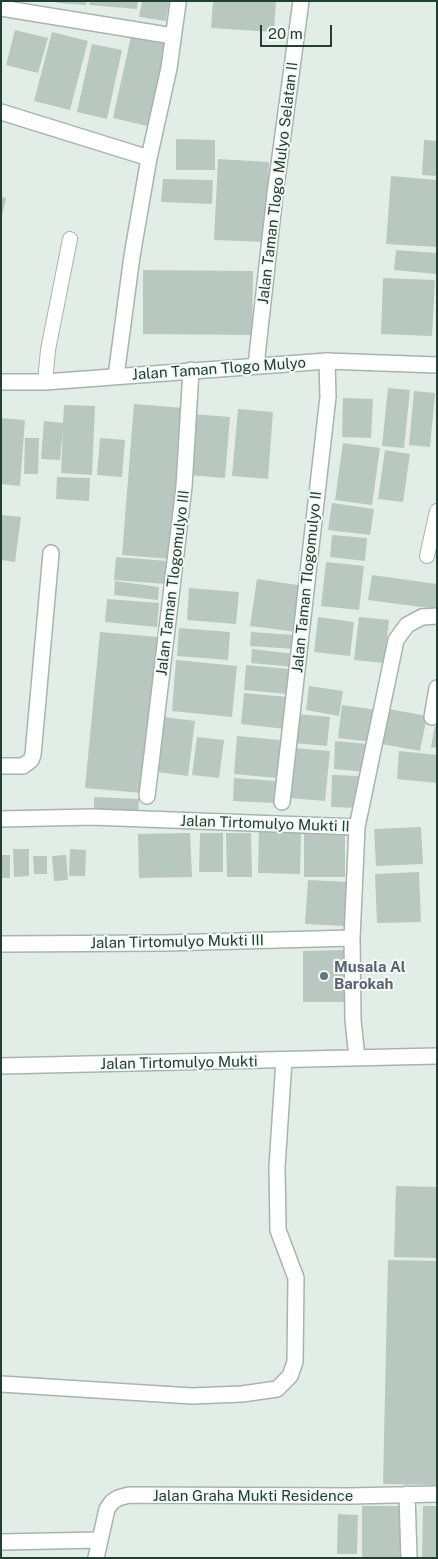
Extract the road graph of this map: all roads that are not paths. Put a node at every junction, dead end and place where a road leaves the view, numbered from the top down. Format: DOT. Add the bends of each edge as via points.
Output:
graph roads {
  1 [pos="300,1"];
  2 [pos="178,3"];
  3 [pos="1,8"];
  4 [pos="173,36"];
  5 [pos="1,112"];
  6 [pos="149,158"];
  7 [pos="70,239"];
  8 [pos="328,361"];
  9 [pos="437,365"];
  10 [pos="256,366"];
  11 [pos="191,370"];
  12 [pos="116,376"];
  13 [pos="1,382"];
  14 [pos="44,382"];
  15 [pos="437,511"];
  16 [pos="50,553"];
  17 [pos="427,556"];
  18 [pos="437,616"];
  19 [pos="437,688"];
  20 [pos="432,717"];
  21 [pos="1,766"];
  22 [pos="147,796"];
  23 [pos="282,802"];
  24 [pos="1,819"];
  25 [pos="357,827"];
  26 [pos="352,938"];
  27 [pos="1,944"];
  28 [pos="437,1056"];
  29 [pos="357,1058"];
  30 [pos="284,1060"];
  31 [pos="1,1066"];
  32 [pos="1,1384"];
  33 [pos="407,1494"];
  34 [pos="437,1494"];
  35 [pos="100,1540"];
  36 [pos="1,1542"];
  37 [pos="96,1558"];
  38 [pos="409,1558"];
  1 -- 10 [label="street, Jalan Taman Tlogo Mulyo Selatan II"];
  2 -- 4 [label="street"];
  3 -- 4 [label="street"];
  4 -- 6 [label="street"];
  5 -- 6 [label="street"];
  6 -- 12 [label="street"];
  7 -- 14 [label="lane"];
  8 -- 9 [label="street, Jalan Taman Tlogo Mulyo"];
  8 -- 10 [label="street, Jalan Taman Tlogo Mulyo"];
  8 -- 23 [label="street, Jalan Taman Tlogomulyo II" via="328,397"];
  10 -- 11 [label="street, Jalan Taman Tlogo Mulyo"];
  11 -- 12 [label="street, Jalan Taman Tlogo Mulyo"];
  11 -- 22 [label="street, Jalan Taman Tlogomulyo III" via="184,487"];
  12 -- 14 [label="street, Jalan Taman Tlogo Mulyo"];
  13 -- 14 [label="street, Jalan Taman Tlogo Mulyo"];
  15 -- 17 [label="lane"];
  16 -- 21 [label="street" via="33,755 23,766"];
  18 -- 25 [label="street" via="422,617 407,625 396,640"];
  19 -- 20 [label="street"];
  24 -- 25 [label="street, Jalan Tirtomulyo Mukti II" via="92,817"];
  25 -- 26 [label="street, Jalan Tirtomulyo Mukti II"];
  26 -- 27 [label="street, Jalan Tirtomulyo Mukti III" via="165,944"];
  26 -- 29 [label="street, Jalan Tirtomulyo Mukti II"];
  28 -- 29 [label="street, Jalan Tirtomulyo Mukti"];
  29 -- 30 [label="street, Jalan Tirtomulyo Mukti"];
  30 -- 31 [label="street, Jalan Tirtomulyo Mukti"];
  30 -- 32 [label="street" via="277,1167 278,1230 296,1278 296,1354 290,1376 277,1389 192,1396"];
  33 -- 34 [label="street, Jalan Graha Mukti Residence"];
  33 -- 35 [label="street, Jalan Graha Mukti Residence" via="129,1495 118,1498 107,1509"];
  33 -- 38 [label="street"];
  35 -- 36 [label="street"];
  35 -- 37 [label="street, Jalan Graha Mukti Residence"];
}
